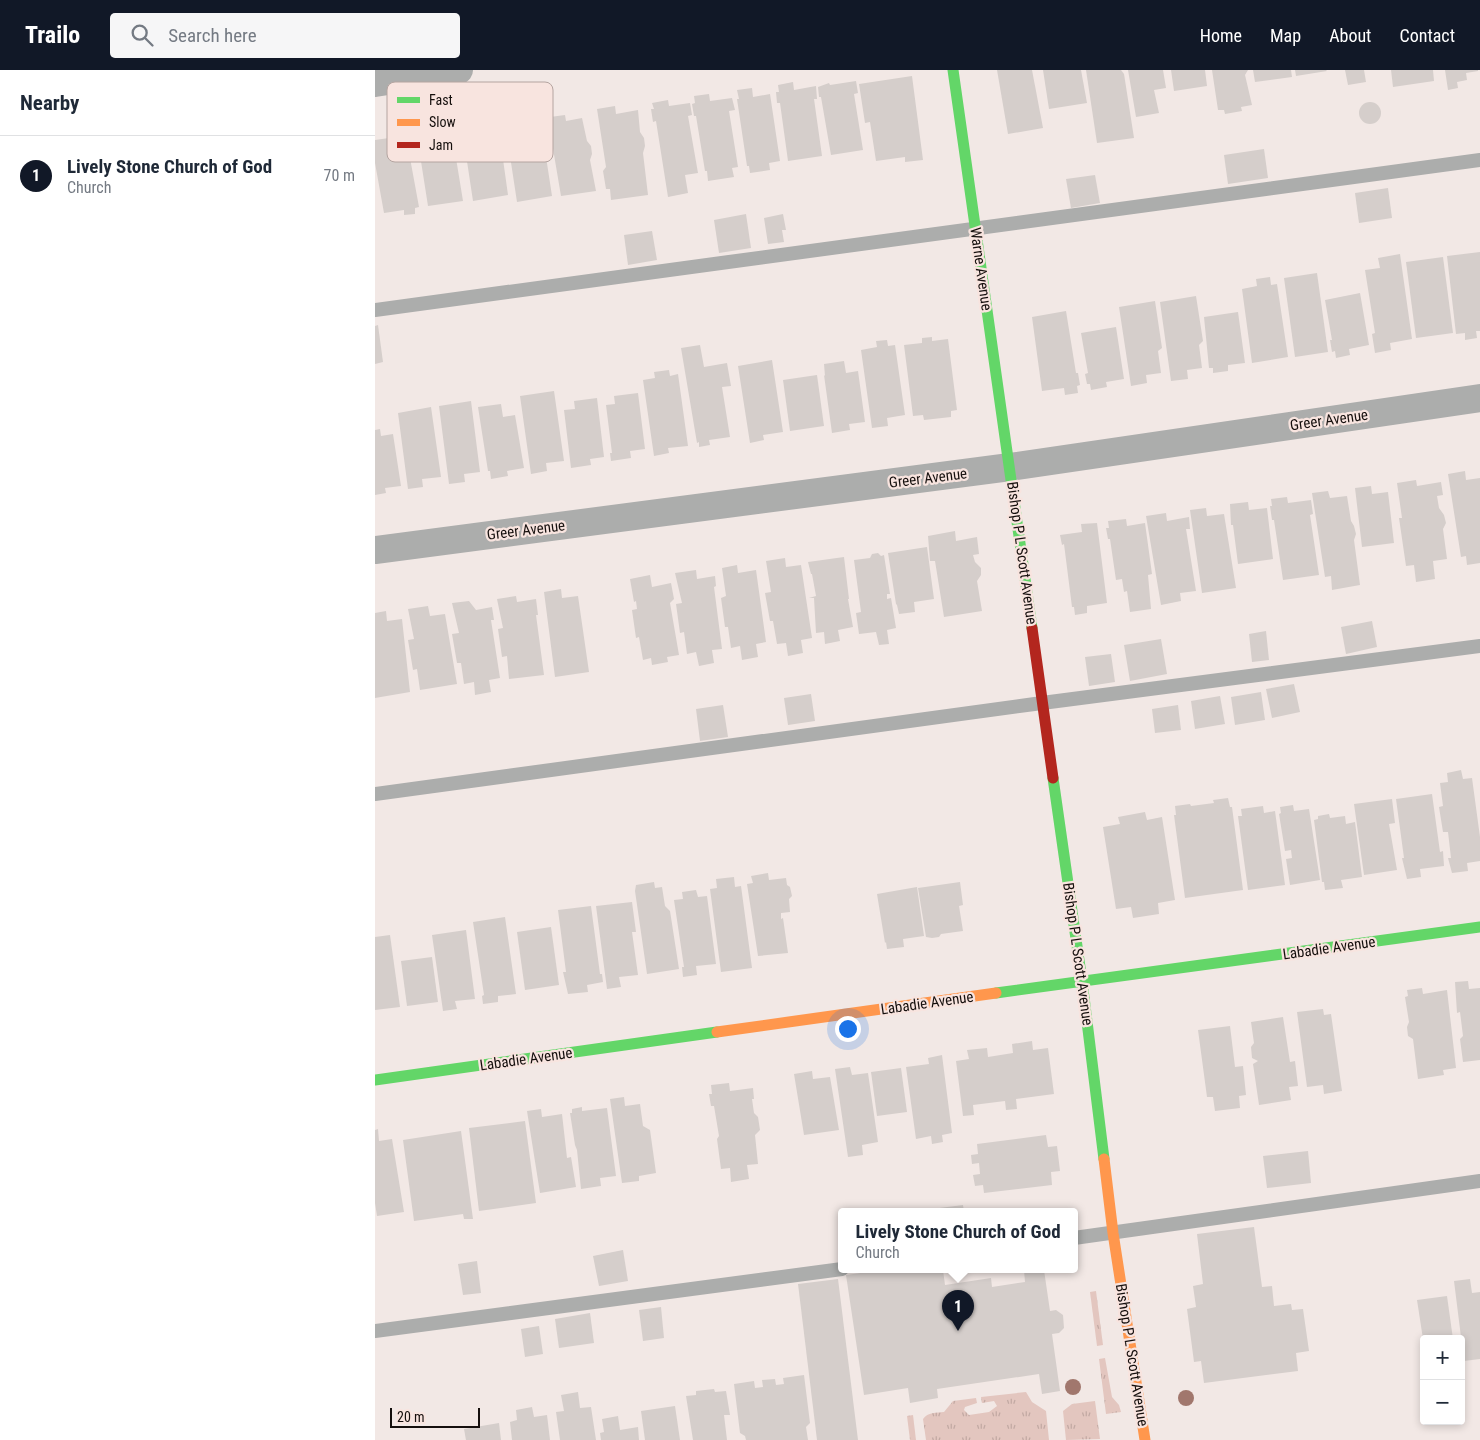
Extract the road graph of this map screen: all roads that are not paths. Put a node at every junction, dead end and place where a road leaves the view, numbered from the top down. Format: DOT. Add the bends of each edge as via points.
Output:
graph roads {
  1 [pos="459,70"];
  2 [pos="953,70"];
  3 [pos="375,83"];
  4 [pos="1480,160"];
  5 [pos="975,230"];
  6 [pos="375,310"];
  7 [pos="1480,398"];
  8 [pos="1010,467"];
  9 [pos="375,550"];
  10 [pos="1480,646"];
  11 [pos="1042,703"];
  12 [pos="375,794"];
  13 [pos="1480,927"];
  14 [pos="1082,981"];
  15 [pos="375,1080"];
  16 [pos="1480,1180"];
  17 [pos="1113,1233"];
  18 [pos="1078,1237"];
  19 [pos="838,1270"];
  20 [pos="375,1331"];
  21 [pos="1145,1440"];
  1 -- 3 [label="street"];
  2 -- 5 [label="street, Warne Avenue"];
  4 -- 5 [label="lane"];
  5 -- 6 [label="lane"];
  5 -- 8 [label="street, Warne Avenue"];
  7 -- 8 [label="street, Greer Avenue"];
  8 -- 9 [label="street, Greer Avenue"];
  8 -- 11 [label="street, Bishop P L Scott Avenue"];
  10 -- 11 [label="lane"];
  11 -- 12 [label="lane"];
  11 -- 14 [label="street, Bishop P L Scott Avenue"];
  13 -- 14 [label="street, Labadie Avenue"];
  14 -- 15 [label="street, Labadie Avenue"];
  14 -- 17 [label="street, Bishop P L Scott Avenue"];
  16 -- 17 [label="lane"];
  17 -- 18 [label="lane"];
  17 -- 21 [label="street, Bishop P L Scott Avenue"];
  19 -- 20 [label="lane"];
}
